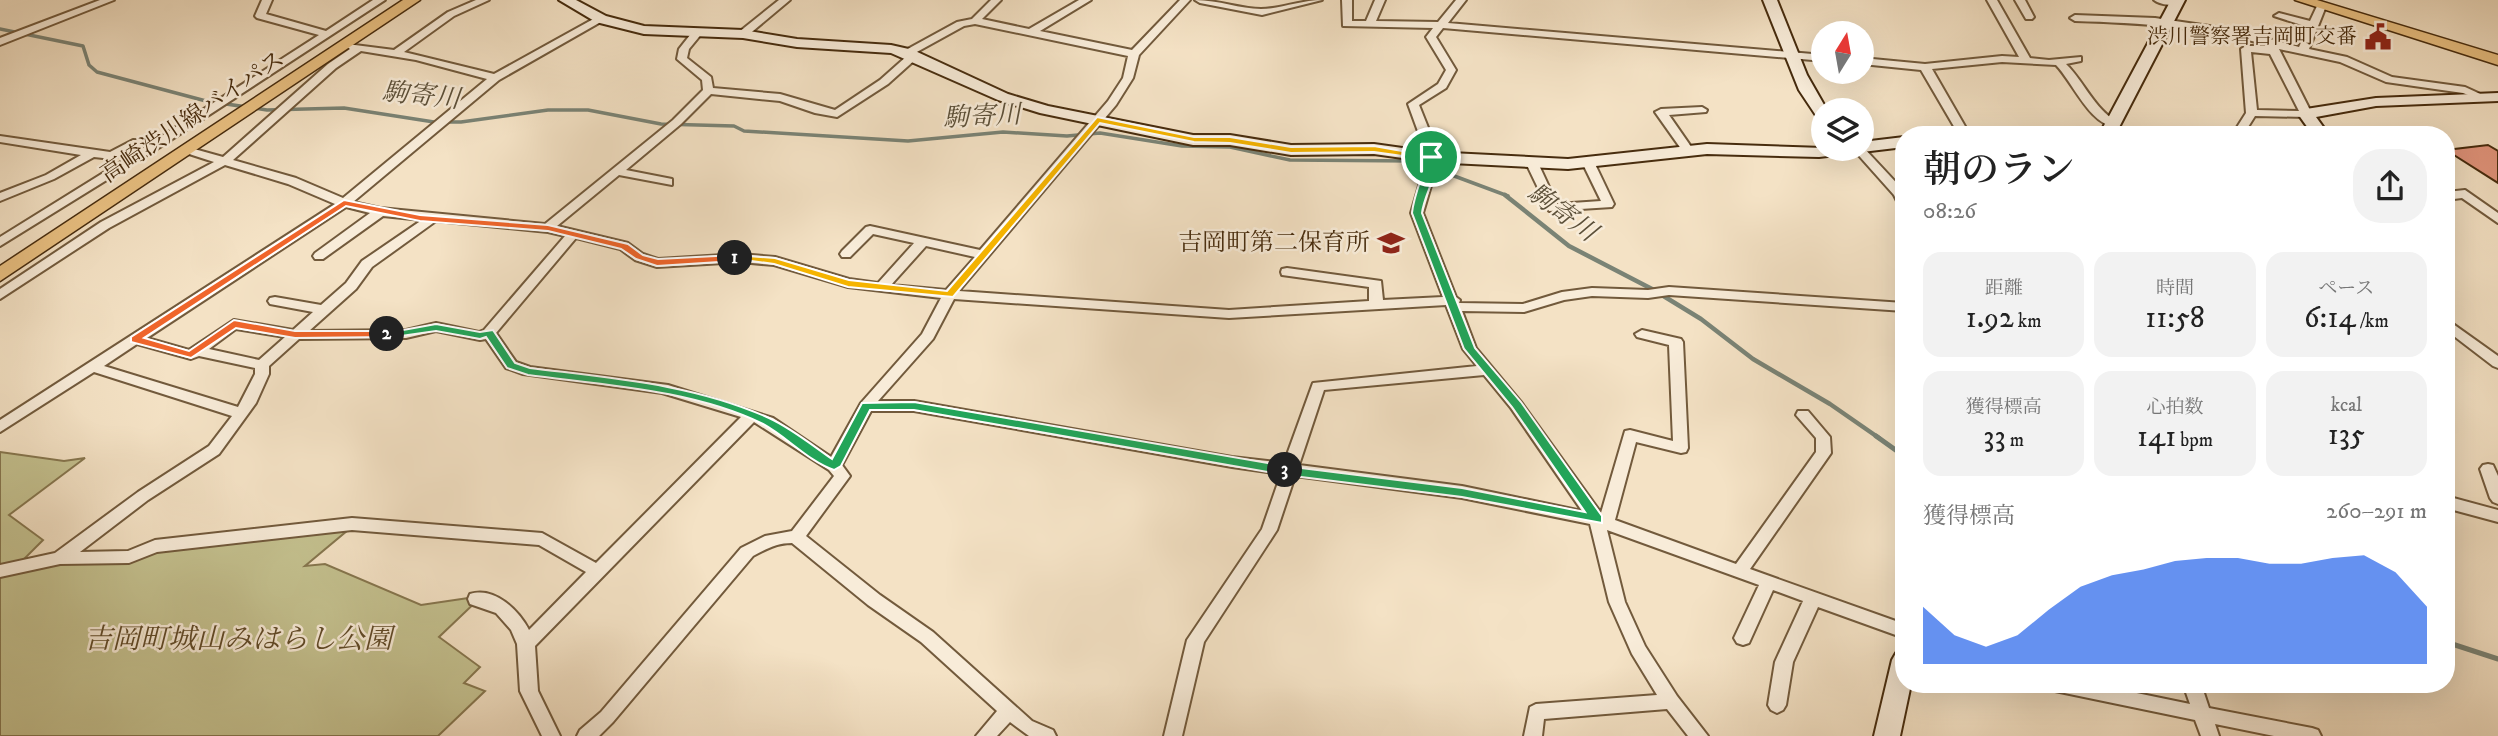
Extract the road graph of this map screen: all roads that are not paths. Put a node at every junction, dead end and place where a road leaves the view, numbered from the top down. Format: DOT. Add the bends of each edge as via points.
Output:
graph roads {
  1 [pos="109,0"];
  2 [pos="267,0"];
  3 [pos="380,0"];
  4 [pos="396,0"];
  5 [pos="413,0"];
  6 [pos="484,0"];
  7 [pos="566,0"];
  8 [pos="785,0"];
  9 [pos="996,0"];
  10 [pos="1086,0"];
  11 [pos="1185,0"];
  12 [pos="1200,0"];
  13 [pos="1317,0"];
  14 [pos="1347,0"];
  15 [pos="1380,0"];
  16 [pos="1461,0"];
  17 [pos="1770,0"];
  18 [pos="1992,0"];
  19 [pos="2020,0"];
  20 [pos="2159,0"];
  21 [pos="2302,0"];
  22 [pos="2178,1"];
  23 [pos="2320,6"];
  24 [pos="2279,16"];
  25 [pos="2029,17"];
  26 [pos="2075,18"];
  27 [pos="601,19"];
  28 [pos="975,21"];
  29 [pos="2242,21"];
  30 [pos="2167,23"];
  31 [pos="1370,24"];
  32 [pos="1439,24"];
  33 [pos="2312,25"];
  34 [pos="698,32"];
  35 [pos="1030,33"];
  36 [pos="2236,33"];
  37 [pos="327,34"];
  38 [pos="743,34"];
  39 [pos="0,42"];
  40 [pos="353,46"];
  41 [pos="2274,48"];
  42 [pos="2305,52"];
  43 [pos="396,53"];
  44 [pos="1134,54"];
  45 [pos="911,55"];
  46 [pos="1794,55"];
  47 [pos="1811,57"];
  48 [pos="2077,59"];
  49 [pos="2026,60"];
  50 [pos="2498,60"];
  51 [pos="1874,62"];
  52 [pos="2059,62"];
  53 [pos="1924,67"];
  54 [pos="495,78"];
  55 [pos="708,92"];
  56 [pos="2491,98"];
  57 [pos="1811,99"];
  58 [pos="1702,110"];
  59 [pos="2252,113"];
  60 [pos="2306,114"];
  61 [pos="1097,120"];
  62 [pos="1960,126"];
  63 [pos="2106,126"];
  64 [pos="2112,126"];
  65 [pos="2243,126"];
  66 [pos="2315,126"];
  67 [pos="0,139"];
  68 [pos="1895,143"];
  69 [pos="156,145"];
  70 [pos="1874,146"];
  71 [pos="187,150"];
  72 [pos="1688,151"];
  73 [pos="1811,152"];
  74 [pos="92,153"];
  75 [pos="1431,157"];
  76 [pos="226,160"];
  77 [pos="1872,161"];
  78 [pos="1588,162"];
  79 [pos="1532,163"];
  80 [pos="617,171"];
  81 [pos="668,182"];
  82 [pos="1895,188"];
  83 [pos="2455,195"];
  84 [pos="0,197"];
  85 [pos="344,203"];
  86 [pos="380,212"];
  87 [pos="431,219"];
  88 [pos="2498,219"];
  89 [pos="548,228"];
  90 [pos="571,236"];
  91 [pos="0,242"];
  92 [pos="923,242"];
  93 [pos="846,254"];
  94 [pos="985,255"];
  95 [pos="319,256"];
  96 [pos="0,261"];
  97 [pos="1287,272"];
  98 [pos="0,275"];
  99 [pos="881,288"];
  100 [pos="950,294"];
  101 [pos="0,295"];
  102 [pos="275,301"];
  103 [pos="1376,304"];
  104 [pos="1454,304"];
  105 [pos="1895,309"];
  106 [pos="324,310"];
  107 [pos="2455,330"];
  108 [pos="489,333"];
  109 [pos="1642,334"];
  110 [pos="295,335"];
  111 [pos="135,340"];
  112 [pos="197,351"];
  113 [pos="2498,363"];
  114 [pos="262,365"];
  115 [pos="92,367"];
  116 [pos="1487,370"];
  117 [pos="866,406"];
  118 [pos="240,413"];
  119 [pos="752,415"];
  120 [pos="1803,415"];
  121 [pos="0,427"];
  122 [pos="834,466"];
  123 [pos="2488,469"];
  124 [pos="1291,471"];
  125 [pos="2498,498"];
  126 [pos="2455,504"];
  127 [pos="2498,516"];
  128 [pos="1597,520"];
  129 [pos="796,537"];
  130 [pos="60,558"];
  131 [pos="1740,570"];
  132 [pos="0,571"];
  133 [pos="599,572"];
  134 [pos="1769,581"];
  135 [pos="476,598"];
  136 [pos="1813,598"];
  137 [pos="1895,628"];
  138 [pos="1743,638"];
  139 [pos="526,644"];
  140 [pos="1897,693"];
  141 [pos="2098,693"];
  142 [pos="2195,693"];
  143 [pos="1671,701"];
  144 [pos="1777,705"];
  145 [pos="1009,711"];
  146 [pos="2202,715"];
  147 [pos="551,736"];
  148 [pos="586,736"];
  149 [pos="985,736"];
  150 [pos="1046,736"];
  151 [pos="1173,736"];
  152 [pos="1533,736"];
  153 [pos="1699,736"];
  154 [pos="1887,736"];
  155 [pos="2210,736"];
  156 [pos="2312,736"];
  1 -- 39 [label="street"];
  2 -- 37 [label="street" via="260,16"];
  3 -- 37 [label="street"];
  4 -- 96 [label="main road, 高崎渋川線バイパス"];
  5 -- 40 [label="main road, 高崎渋川線バイパス"];
  6 -- 43 [label="street" via="451,14"];
  7 -- 27 [label="street"];
  8 -- 38 [label="street"];
  9 -- 28 [label="street"];
  10 -- 35 [label="street"];
  11 -- 44 [label="street"];
  12 -- 13 [label="street" via="1262,12"];
  14 -- 31 [label="street" via="1347,24"];
  15 -- 31 [label="street"];
  16 -- 32 [label="street"];
  17 -- 46 [label="street"];
  18 -- 49 [label="street"];
  19 -- 25 [label="street"];
  20 -- 22 [label="street"];
  21 -- 23 [label="main road"];
  22 -- 30 [label="street"];
  23 -- 33 [label="street"];
  23 -- 50 [label="main road"];
  24 -- 33 [label="street"];
  26 -- 30 [label="street"];
  27 -- 34 [label="street" via="644,30"];
  27 -- 54 [label="street"];
  28 -- 35 [label="street"];
  28 -- 45 [label="street" via="961,24"];
  29 -- 36 [label="street"];
  30 -- 36 [label="street"];
  30 -- 64 [label="street"];
  31 -- 32 [label="street"];
  32 -- 46 [label="street"];
  32 -- 75 [label="street" via="1431,37 1451,70 1442,86 1413,104"];
  33 -- 42 [label="street"];
  34 -- 38 [label="street"];
  34 -- 55 [label="street" via="682,59 707,79"];
  35 -- 44 [label="street"];
  36 -- 41 [label="street"];
  37 -- 69 [label="street"];
  38 -- 45 [label="street"];
  40 -- 43 [label="street"];
  40 -- 71 [label="main road, 高崎渋川線バイパス"];
  40 -- 76 [label="street"];
  41 -- 42 [label="street"];
  41 -- 59 [label="street" via="2246,49"];
  41 -- 60 [label="street"];
  42 -- 56 [label="street" via="2343,60 2390,80"];
  43 -- 54 [label="street"];
  44 -- 61 [label="street" via="1128,78"];
  45 -- 55 [label="street" via="884,82 837,114 769,96"];
  45 -- 61 [label="street" via="1003,97"];
  46 -- 47 [label="street"];
  46 -- 57 [label="street"];
  48 -- 52 [label="street"];
  49 -- 52 [label="street"];
  49 -- 53 [label="street"];
  51 -- 53 [label="street"];
  52 -- 63 [label="street"];
  53 -- 62 [label="street"];
  54 -- 85 [label="street"];
  55 -- 80 [label="street"];
  56 -- 60 [label="street" via="2376,102"];
  58 -- 72 [label="street" via="1661,112"];
  59 -- 60 [label="street"];
  59 -- 65 [label="street"];
  60 -- 66 [label="street"];
  61 -- 75 [label="street" via="1194,140 1230,140 1291,150 1374,149"];
  61 -- 94 [label="street"];
  67 -- 74 [label="street"];
  68 -- 70 [label="street"];
  69 -- 74 [label="street" via="138,142 112,156"];
  69 -- 91 [label="street"];
  71 -- 76 [label="street"];
  71 -- 98 [label="main road, 高崎渋川線バイパス"];
  72 -- 73 [label="street"];
  72 -- 78 [label="street"];
  74 -- 84 [label="street" via="50,177"];
  75 -- 79 [label="street"];
  75 -- 104 [label="street" via="1417,213"];
  76 -- 85 [label="street"];
  76 -- 101 [label="street" via="101,227"];
  77 -- 82 [label="street"];
  78 -- 79 [label="street"];
  78 -- 79 [label="street" via="1608,204 1553,208"];
  80 -- 81 [label="street"];
  80 -- 89 [label="street"];
  83 -- 88 [label="street" via="2465,194"];
  85 -- 86 [label="street"];
  85 -- 111 [label="street"];
  86 -- 87 [label="street"];
  86 -- 95 [label="street"];
  87 -- 89 [label="street"];
  87 -- 106 [label="street" via="367,264"];
  89 -- 90 [label="street"];
  90 -- 99 [label="street" via="624,246 657,262 775,261"];
  90 -- 108 [label="street"];
  92 -- 93 [label="street" via="870,230"];
  92 -- 94 [label="street"];
  92 -- 99 [label="street"];
  94 -- 100 [label="street"];
  97 -- 103 [label="street" via="1376,284"];
  99 -- 100 [label="street"];
  100 -- 103 [label="street" via="1229,314"];
  100 -- 117 [label="street" via="928,336"];
  102 -- 106 [label="street"];
  103 -- 104 [label="street"];
  104 -- 105 [label="street" via="1524,308 1592,292 1657,292"];
  104 -- 116 [label="street" via="1470,349"];
  106 -- 110 [label="street"];
  107 -- 113 [label="street"];
  108 -- 110 [label="street" via="480,336 436,327 406,334"];
  108 -- 119 [label="street" via="511,365 528,372 663,388"];
  109 -- 128 [label="street" via="1676,342 1681,449 1630,435 1608,518"];
  110 -- 112 [label="street" via="234,324"];
  110 -- 114 [label="street"];
  111 -- 112 [label="street" via="191,355"];
  111 -- 115 [label="street"];
  112 -- 114 [label="street"];
  114 -- 118 [label="street" via="249,404"];
  115 -- 118 [label="street"];
  115 -- 121 [label="street"];
  116 -- 124 [label="street" via="1318,386"];
  116 -- 128 [label="street"];
  117 -- 122 [label="street"];
  117 -- 124 [label="street" via="914,406"];
  118 -- 130 [label="street" via="214,450"];
  119 -- 122 [label="street"];
  119 -- 133 [label="street"];
  120 -- 131 [label="street" via="1823,437 1824,453"];
  122 -- 129 [label="street" via="842,476"];
  123 -- 125 [label="street"];
  124 -- 128 [label="street" via="1462,492"];
  124 -- 151 [label="street" via="1269,530 1196,640"];
  126 -- 127 [label="street"];
  128 -- 131 [label="street"];
  128 -- 143 [label="street" via="1616,602 1638,649"];
  129 -- 145 [label="street" via="927,636"];
  129 -- 148 [label="street" via="770,539 747,552"];
  130 -- 132 [label="street"];
  130 -- 133 [label="street" via="129,557 155,545 352,524 541,540"];
  131 -- 134 [label="street"];
  133 -- 139 [label="street"];
  134 -- 136 [label="street"];
  134 -- 138 [label="street"];
  135 -- 139 [label="street" via="505,607 515,617"];
  136 -- 137 [label="street"];
  136 -- 144 [label="street" via="1784,662"];
  139 -- 147 [label="street" via="529,691"];
  140 -- 154 [label="street"];
  141 -- 146 [label="street"];
  142 -- 146 [label="street"];
  143 -- 152 [label="street" via="1536,712"];
  143 -- 153 [label="street"];
  145 -- 149 [label="street"];
  145 -- 150 [label="street"];
  146 -- 155 [label="street"];
  146 -- 156 [label="street"];
}
